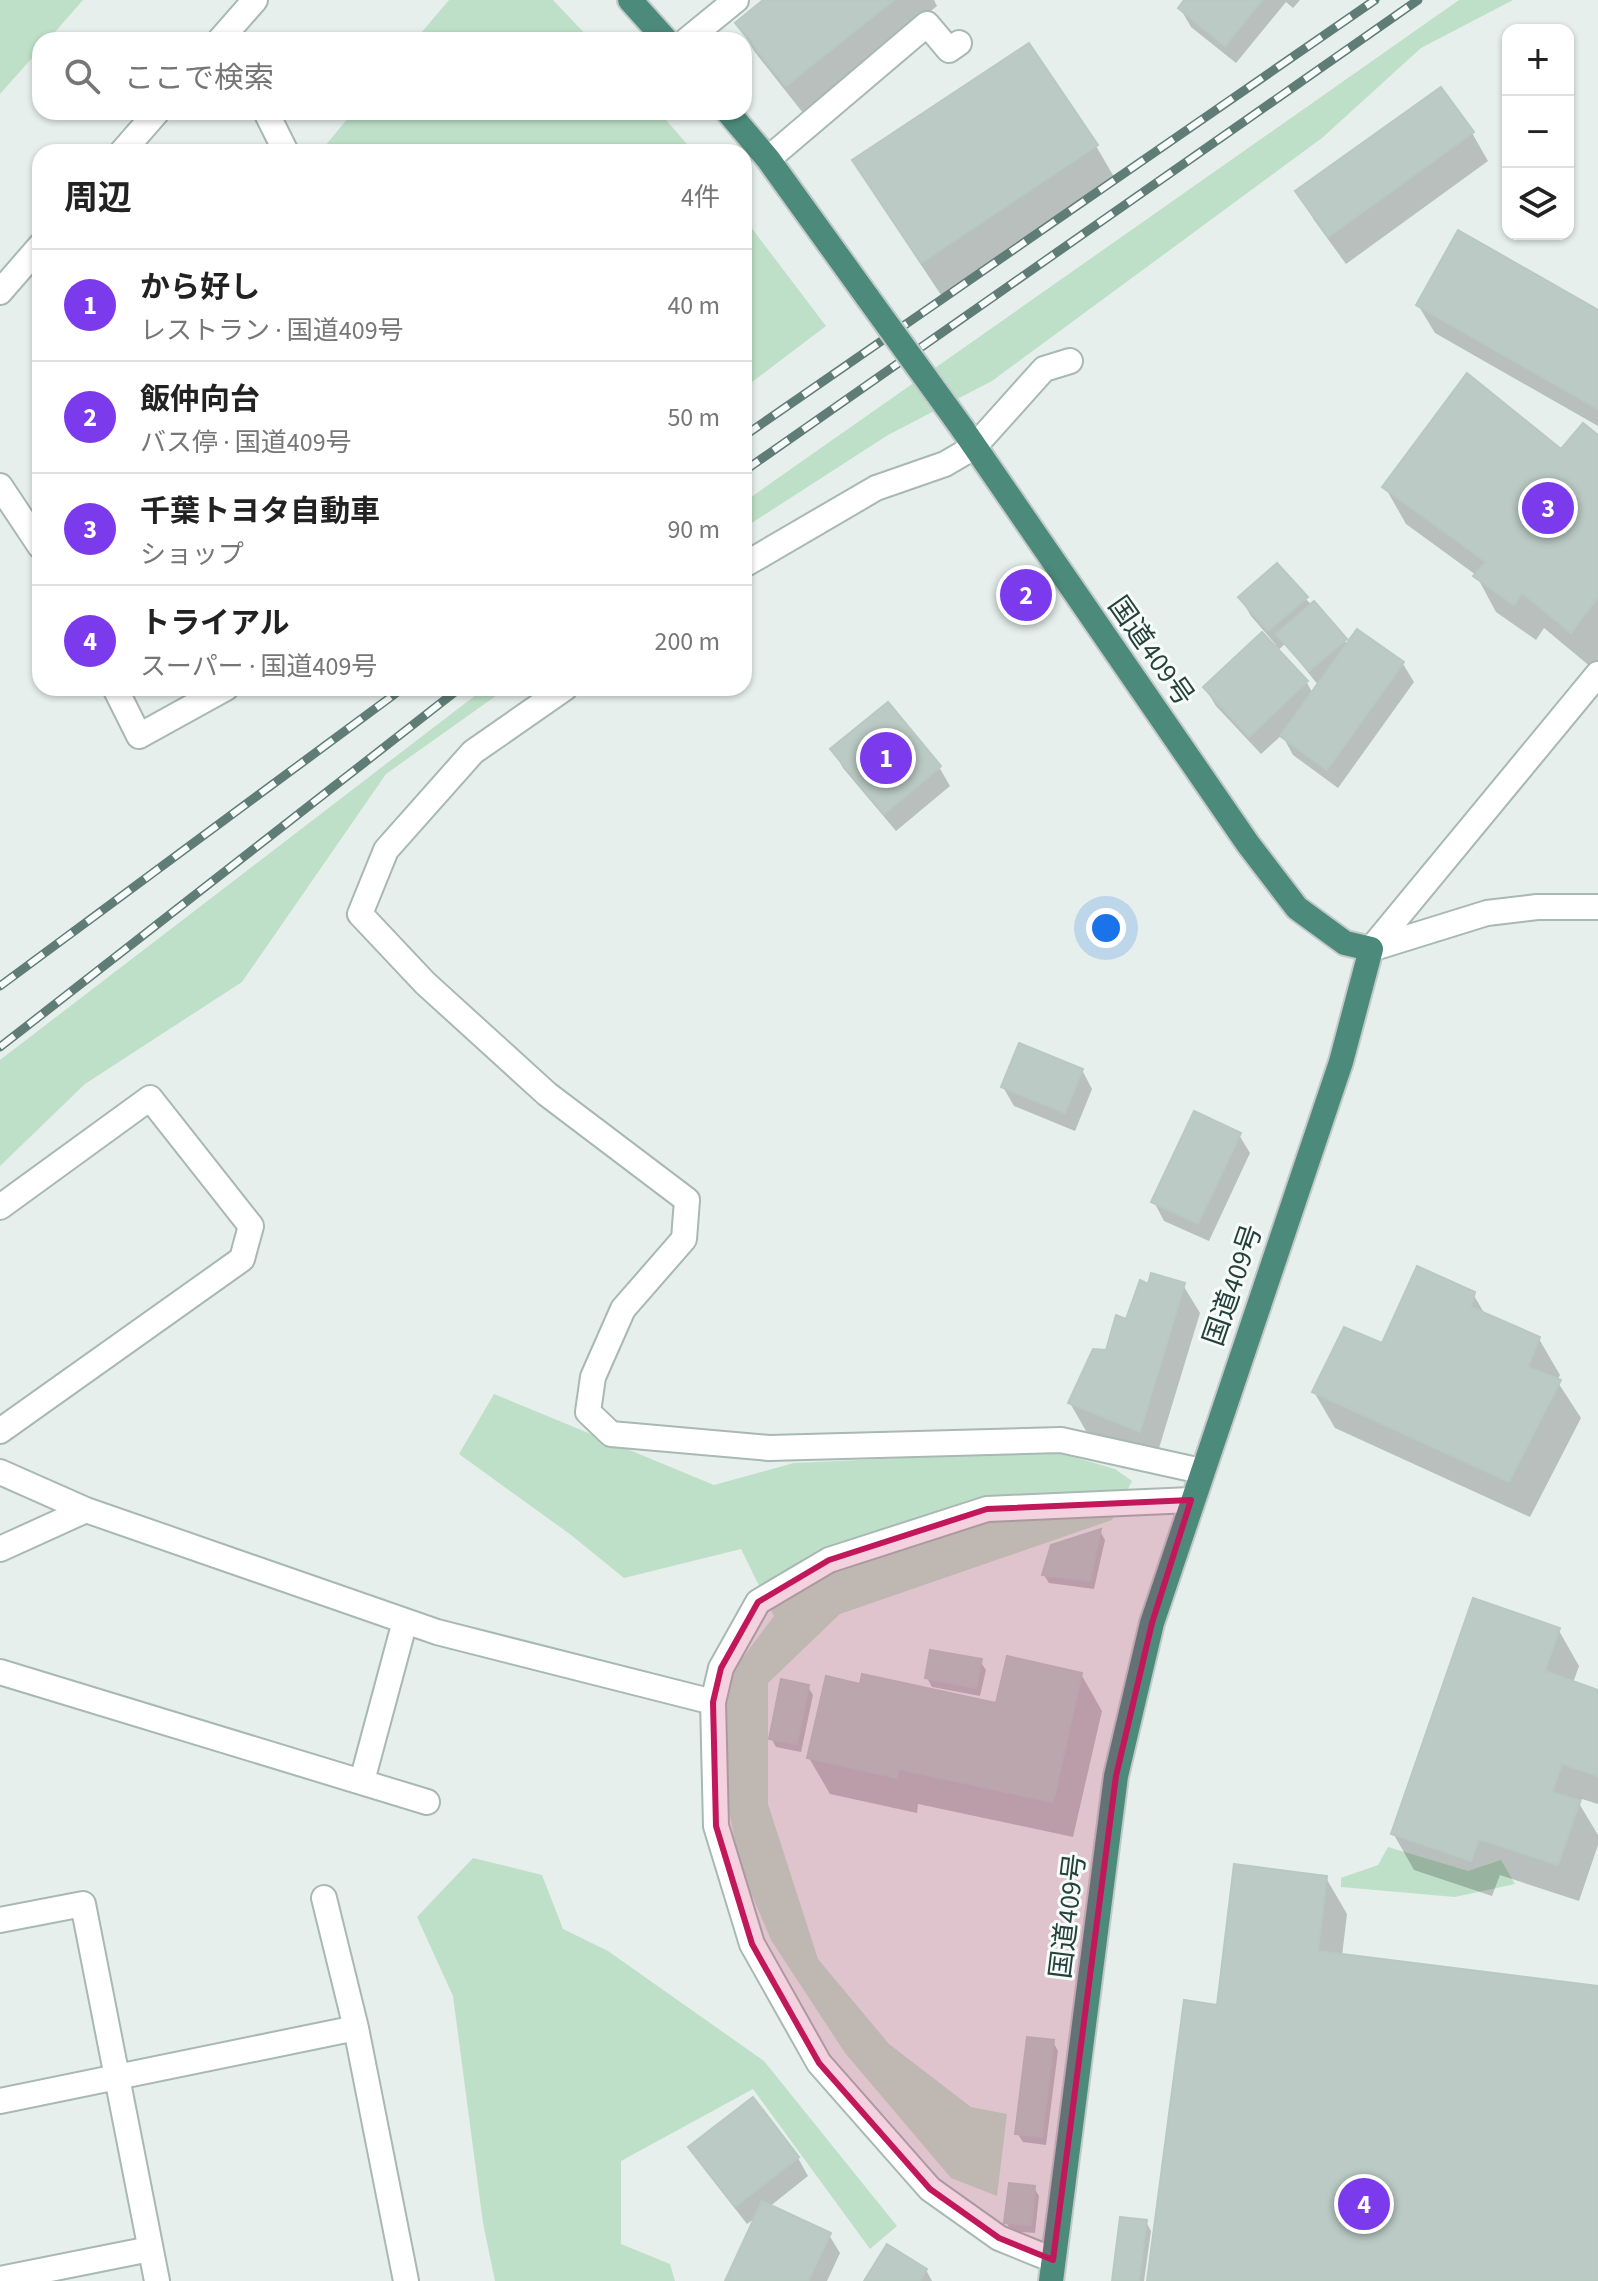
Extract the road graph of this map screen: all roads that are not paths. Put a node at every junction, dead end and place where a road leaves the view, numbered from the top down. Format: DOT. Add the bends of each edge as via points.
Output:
graph roads {
  1 [pos="255,0"];
  2 [pos="630,0"];
  3 [pos="736,0"];
  4 [pos="230,32"];
  5 [pos="659,32"];
  6 [pos="697,32"];
  7 [pos="959,43"];
  8 [pos="150,120"];
  9 [pos="270,120"];
  10 [pos="735,120"];
  11 [pos="129,144"];
  12 [pos="282,144"];
  13 [pos="768,159"];
  14 [pos="32,255"];
  15 [pos="0,292"];
  16 [pos="1070,361"];
  17 [pos="968,438"];
  18 [pos="0,486"];
  19 [pos="32,534"];
  20 [pos="752,560"];
  21 [pos="1598,674"];
  22 [pos="119,696"];
  23 [pos="212,696"];
  24 [pos="554,696"];
  25 [pos="1598,907"];
  26 [pos="1371,949"];
  27 [pos="0,1207"];
  28 [pos="0,1431"];
  29 [pos="1201,1471"];
  30 [pos="0,1472"];
  31 [pos="1191,1500"];
  32 [pos="86,1510"];
  33 [pos="0,1549"];
  34 [pos="405,1621"];
  35 [pos="0,1672"];
  36 [pos="713,1702"];
  37 [pos="362,1781"];
  38 [pos="427,1802"];
  39 [pos="324,1898"];
  40 [pos="0,1920"];
  41 [pos="356,2028"];
  42 [pos="117,2076"];
  43 [pos="0,2101"];
  44 [pos="150,2249"];
  45 [pos="1052,2271"];
  46 [pos="0,2279"];
  47 [pos="157,2281"];
  48 [pos="406,2281"];
  1 -- 4 [label="street"];
  2 -- 5 [label="highway"];
  3 -- 6 [label="street"];
  7 -- 13 [label="street" via="949,50 927,24"];
  8 -- 11 [label="street"];
  9 -- 12 [label="street"];
  10 -- 13 [label="highway, 国道409号"];
  13 -- 17 [label="highway, 国道409号, bridge"];
  14 -- 15 [label="street"];
  16 -- 17 [label="street" via="1044,369"];
  17 -- 20 [label="street" via="945,464 876,488"];
  17 -- 26 [label="highway, 国道409号" via="1297,908 1345,943"];
  18 -- 19 [label="street"];
  21 -- 26 [label="street"];
  22 -- 23 [label="street" via="139,736"];
  24 -- 29 [label="street" via="473,752 386,850 360,914 425,983 547,1094 687,1200 684,1239 623,1309 593,1377 588,1412 611,1434 769,1448 1061,1440"];
  25 -- 26 [label="street" via="1487,913"];
  26 -- 29 [label="highway, 国道409号" via="1341,1062"];
  27 -- 28 [label="street" via="150,1098 251,1226 242,1259"];
  29 -- 31 [label="highway, 国道409号"];
  30 -- 32 [label="street"];
  31 -- 36 [label="street" via="987,1509 829,1560 758,1602 721,1668"];
  31 -- 45 [label="highway, 国道409号" via="1152,1623 1116,1776"];
  32 -- 33 [label="street"];
  32 -- 34 [label="street"];
  34 -- 36 [label="street"];
  34 -- 37 [label="street"];
  35 -- 37 [label="street"];
  36 -- 45 [label="street" via="716,1826 752,1944 819,2063 930,2189"];
  37 -- 38 [label="street"];
  39 -- 41 [label="street"];
  40 -- 42 [label="street" via="83,1904"];
  41 -- 42 [label="street"];
  41 -- 48 [label="street"];
  42 -- 43 [label="street"];
  42 -- 44 [label="street"];
  44 -- 46 [label="street"];
  44 -- 47 [label="street"];
}
